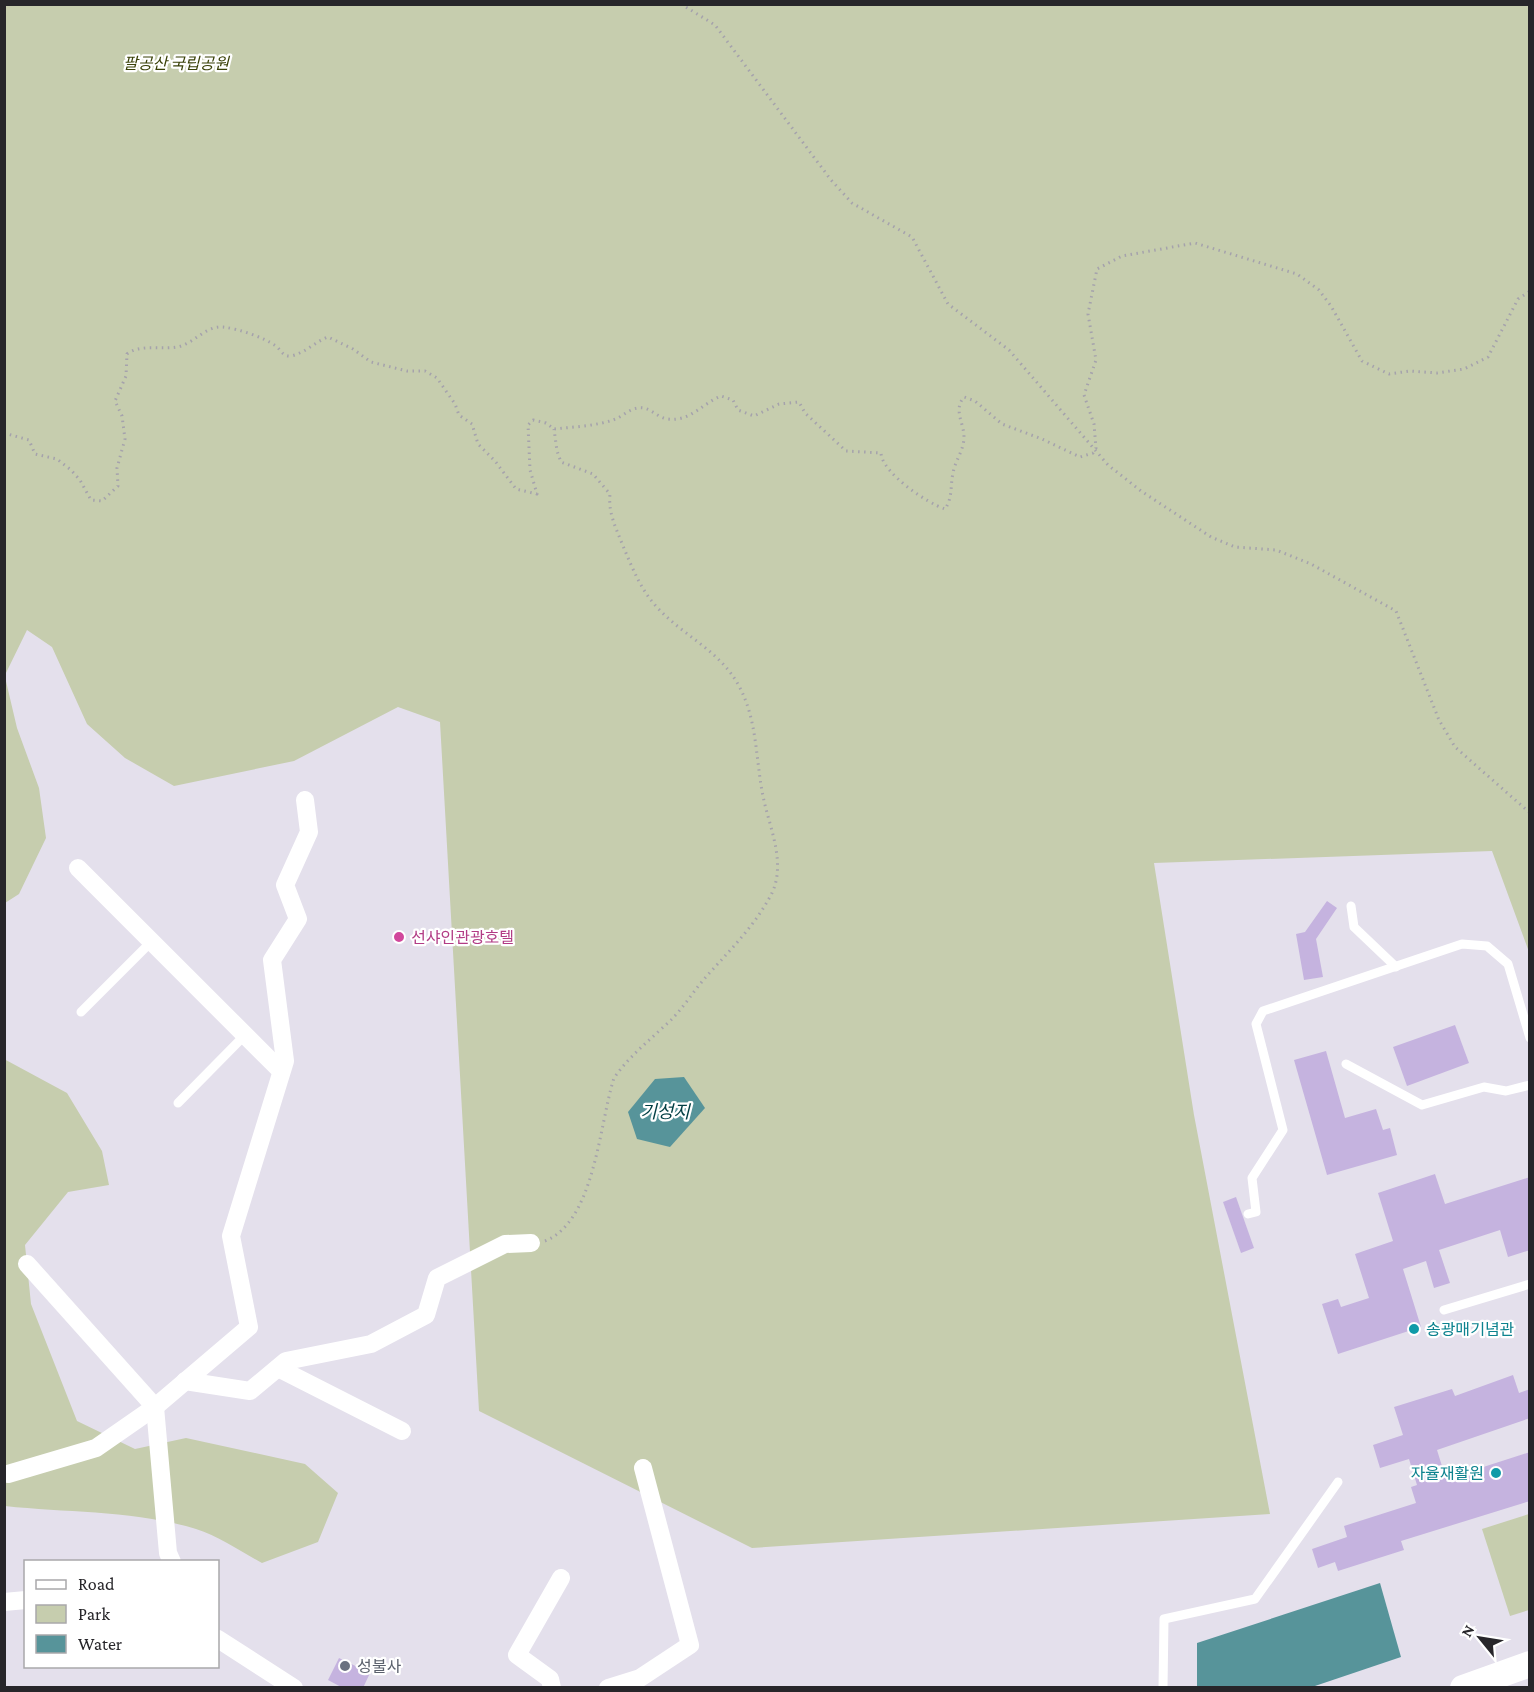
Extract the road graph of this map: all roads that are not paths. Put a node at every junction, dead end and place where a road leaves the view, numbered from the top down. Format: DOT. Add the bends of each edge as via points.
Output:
graph roads {
  1 [pos="304,800"];
  2 [pos="78,868"];
  3 [pos="1351,906"];
  4 [pos="151,942"];
  5 [pos="1396,967"];
  6 [pos="81,1012"];
  7 [pos="245,1035"];
  8 [pos="1530,1038"];
  9 [pos="1346,1064"];
  10 [pos="281,1071"];
  11 [pos="1530,1084"];
  12 [pos="178,1103"];
  13 [pos="1248,1214"];
  14 [pos="531,1243"];
  15 [pos="27,1264"];
  16 [pos="1530,1284"];
  17 [pos="1444,1310"];
  18 [pos="278,1368"];
  19 [pos="185,1381"];
  20 [pos="155,1407"];
  21 [pos="402,1431"];
  22 [pos="643,1468"];
  23 [pos="8,1474"];
  24 [pos="1338,1482"];
  25 [pos="171,1560"];
  26 [pos="561,1578"];
  27 [pos="24,1600"];
  28 [pos="4,1602"];
  29 [pos="219,1640"];
  30 [pos="1530,1666"];
  31 [pos="294,1688"];
  32 [pos="552,1688"];
  33 [pos="608,1688"];
  34 [pos="1163,1688"];
  35 [pos="1463,1688"];
  36 [pos="1508,1688"];
  1 -- 10 [label="street" via="309,832 285,885 298,919 272,960 285,1061"];
  2 -- 4 [label="street"];
  3 -- 5 [label="lane" via="1354,927"];
  4 -- 6 [label="lane"];
  4 -- 7 [label="street"];
  5 -- 8 [label="lane" via="1462,944 1487,946 1508,964"];
  5 -- 13 [label="lane" via="1263,1011 1256,1024 1283,1130 1252,1178 1256,1212"];
  7 -- 10 [label="street"];
  7 -- 12 [label="lane"];
  9 -- 11 [label="lane" via="1422,1105 1484,1087 1506,1091"];
  10 -- 19 [label="street" via="231,1236 249,1327"];
  14 -- 18 [label="street" via="505,1244 437,1278 426,1315 371,1344 286,1361"];
  15 -- 20 [label="street"];
  16 -- 17 [label="lane"];
  18 -- 19 [label="street" via="250,1391"];
  18 -- 21 [label="street"];
  19 -- 20 [label="street"];
  20 -- 23 [label="street" via="96,1448"];
  20 -- 25 [label="street"];
  22 -- 33 [label="street" via="690,1645 640,1678"];
  24 -- 34 [label="lane" via="1255,1599 1164,1619"];
  26 -- 32 [label="street" via="517,1655 550,1679"];
  27 -- 28 [label="street"];
  29 -- 31 [label="street"];
  30 -- 35 [label="main road"];
  30 -- 36 [label="street"];
}
